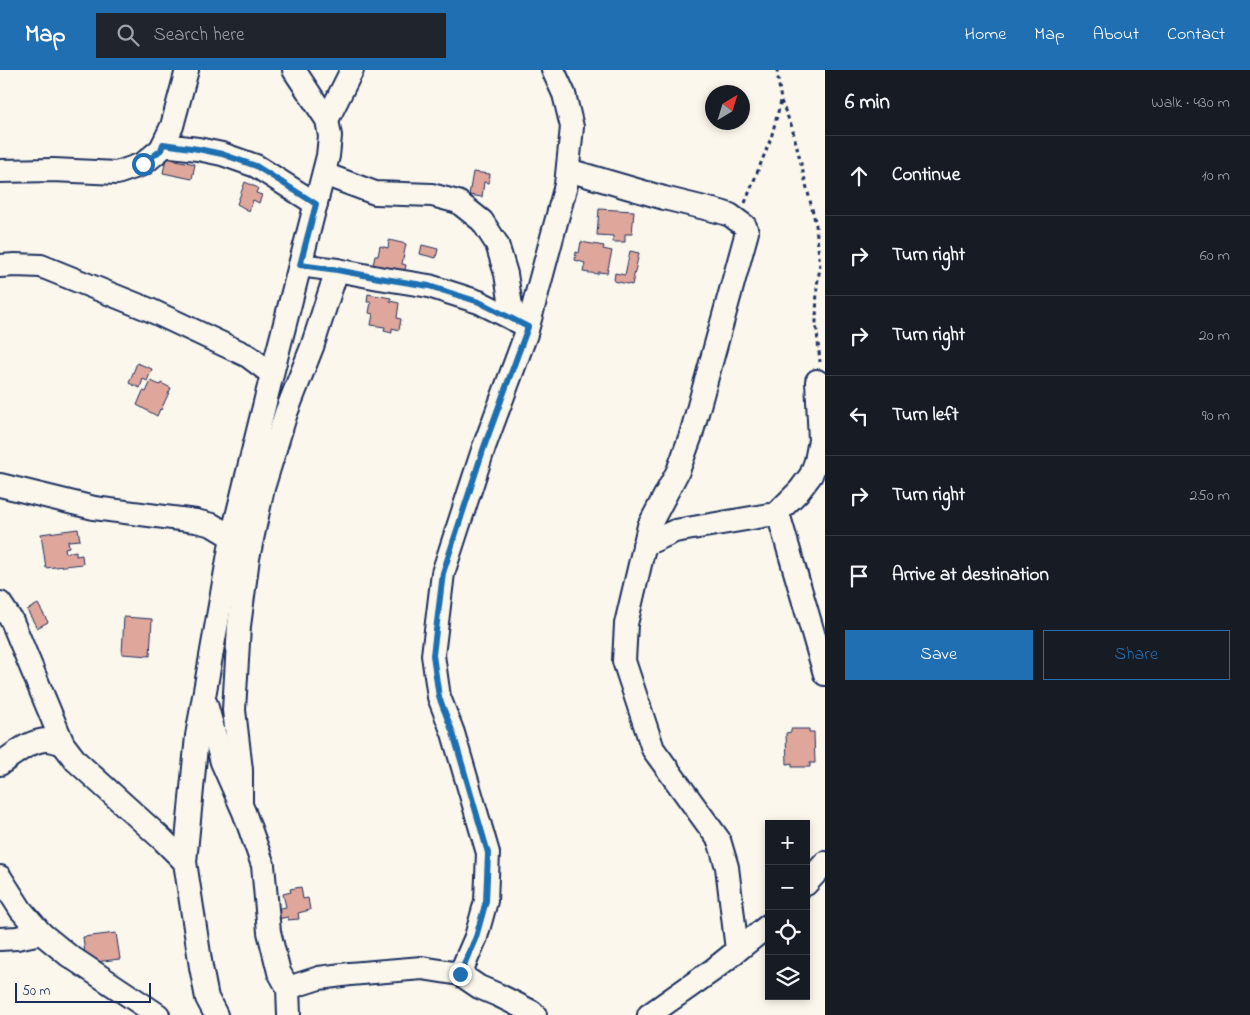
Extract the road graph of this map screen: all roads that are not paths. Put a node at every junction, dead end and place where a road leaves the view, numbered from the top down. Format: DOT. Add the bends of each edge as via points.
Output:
graph roads {
  1 [pos="187,70"];
  2 [pos="294,70"];
  3 [pos="352,70"];
  4 [pos="553,70"];
  5 [pos="327,120"];
  6 [pos="163,144"];
  7 [pos="568,170"];
  8 [pos="0,171"];
  9 [pos="324,174"];
  10 [pos="316,204"];
  11 [pos="300,265"];
  12 [pos="0,266"];
  13 [pos="337,270"];
  14 [pos="520,323"];
  15 [pos="272,374"];
  16 [pos="817,381"];
  17 [pos="0,485"];
  18 [pos="774,516"];
  19 [pos="232,537"];
  20 [pos="644,545"];
  21 [pos="0,603"];
  22 [pos="825,674"];
  23 [pos="204,698"];
  24 [pos="63,744"];
  25 [pos="0,764"];
  26 [pos="241,804"];
  27 [pos="185,862"];
  28 [pos="825,863"];
  29 [pos="0,877"];
  30 [pos="810,880"];
  31 [pos="765,928"];
  32 [pos="40,933"];
  33 [pos="0,939"];
  34 [pos="737,950"];
  35 [pos="460,974"];
  36 [pos="288,988"];
  37 [pos="158,1015"];
  38 [pos="216,1015"];
  39 [pos="289,1015"];
  40 [pos="535,1015"];
  41 [pos="649,1015"];
  1 -- 6 [label="street" via="174,119"];
  2 -- 5 [label="street"];
  3 -- 5 [label="street"];
  4 -- 7 [label="street" via="564,94 572,127"];
  5 -- 9 [label="street" via="330,136"];
  6 -- 8 [label="street" via="161,150 143,164 117,173"];
  6 -- 10 [label="street" via="222,154 256,166"];
  7 -- 14 [label="street" via="566,185"];
  7 -- 20 [label="street" via="730,215 745,226 747,232 691,435 678,471 649,526"];
  9 -- 10 [label="street"];
  9 -- 14 [label="street" via="375,193 432,196 458,202 482,221 497,244"];
  10 -- 11 [label="street"];
  11 -- 13 [label="street"];
  11 -- 15 [label="street"];
  12 -- 15 [label="street" via="41,266 150,310 248,356"];
  13 -- 14 [label="street" via="429,286 479,302"];
  13 -- 26 [label="street" via="286,413 263,488 248,558 238,626 234,710 241,770"];
  14 -- 35 [label="street" via="443,573 433,655 439,697 453,733 488,853 486,901 476,937"];
  15 -- 19 [label="street"];
  16 -- 18 [label="street" via="820,440 816,461 799,491"];
  17 -- 19 [label="street" via="94,508 196,521 212,525"];
  18 -- 20 [label="street" via="675,531"];
  18 -- 22 [label="street" via="780,520"];
  19 -- 23 [label="street"];
  20 -- 34 [label="street" via="626,624 624,661 653,749 719,840 727,867"];
  21 -- 24 [label="street" via="12,621"];
  23 -- 26 [label="street" via="222,762"];
  23 -- 27 [label="street" via="197,736"];
  24 -- 25 [label="street" via="40,741"];
  24 -- 27 [label="street" via="76,761"];
  26 -- 36 [label="street" via="263,866 268,932 279,972"];
  27 -- 38 [label="street" via="207,998"];
  28 -- 30 [label="street"];
  29 -- 32 [label="street"];
  31 -- 34 [label="street"];
  32 -- 33 [label="street"];
  32 -- 37 [label="street"];
  34 -- 41 [label="street"];
  35 -- 36 [label="street" via="422,968 395,970 319,978"];
  35 -- 40 [label="street" via="478,987"];
  36 -- 39 [label="street"];
}
